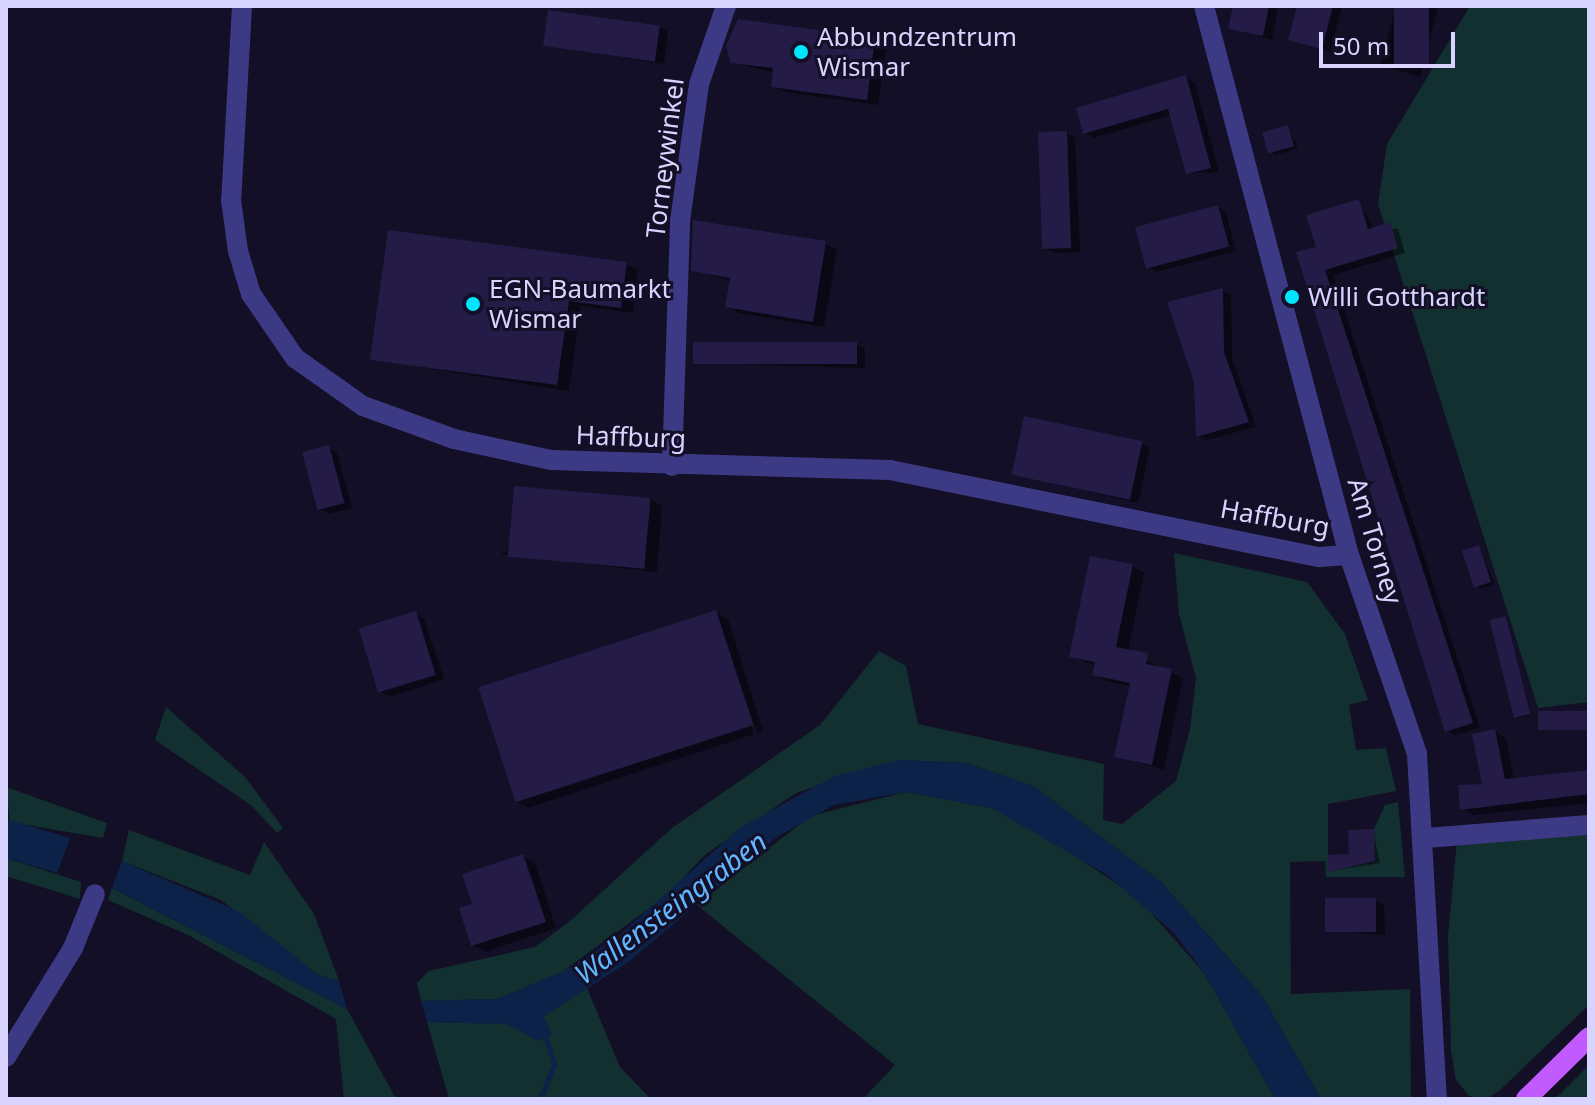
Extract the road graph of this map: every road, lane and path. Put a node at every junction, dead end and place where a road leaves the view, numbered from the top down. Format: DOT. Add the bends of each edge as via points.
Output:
graph roads {
  1 [pos="242,6"];
  2 [pos="726,6"];
  3 [pos="1204,6"];
  4 [pos="672,466"];
  5 [pos="1349,555"];
  6 [pos="1589,825"];
  7 [pos="1426,838"];
  8 [pos="95,894"];
  9 [pos="1589,1037"];
  10 [pos="6,1057"];
  11 [pos="1437,1099"];
  12 [pos="1526,1099"];
  1 -- 4 [label="street, Haffburg" via="231,200 238,251 251,294 295,358 363,406 454,439 551,460"];
  2 -- 4 [label="street, Torneywinkel" via="699,84 680,221"];
  3 -- 5 [label="street, Am Torney"];
  4 -- 5 [label="street, Haffburg" via="911,472 1319,557"];
  5 -- 7 [label="street, Am Torney" via="1417,754"];
  6 -- 7 [label="street"];
  7 -- 11 [label="street, Am Torney"];
  8 -- 10 [label="street" via="73,948"];
  9 -- 12 [label="main road"];
}
